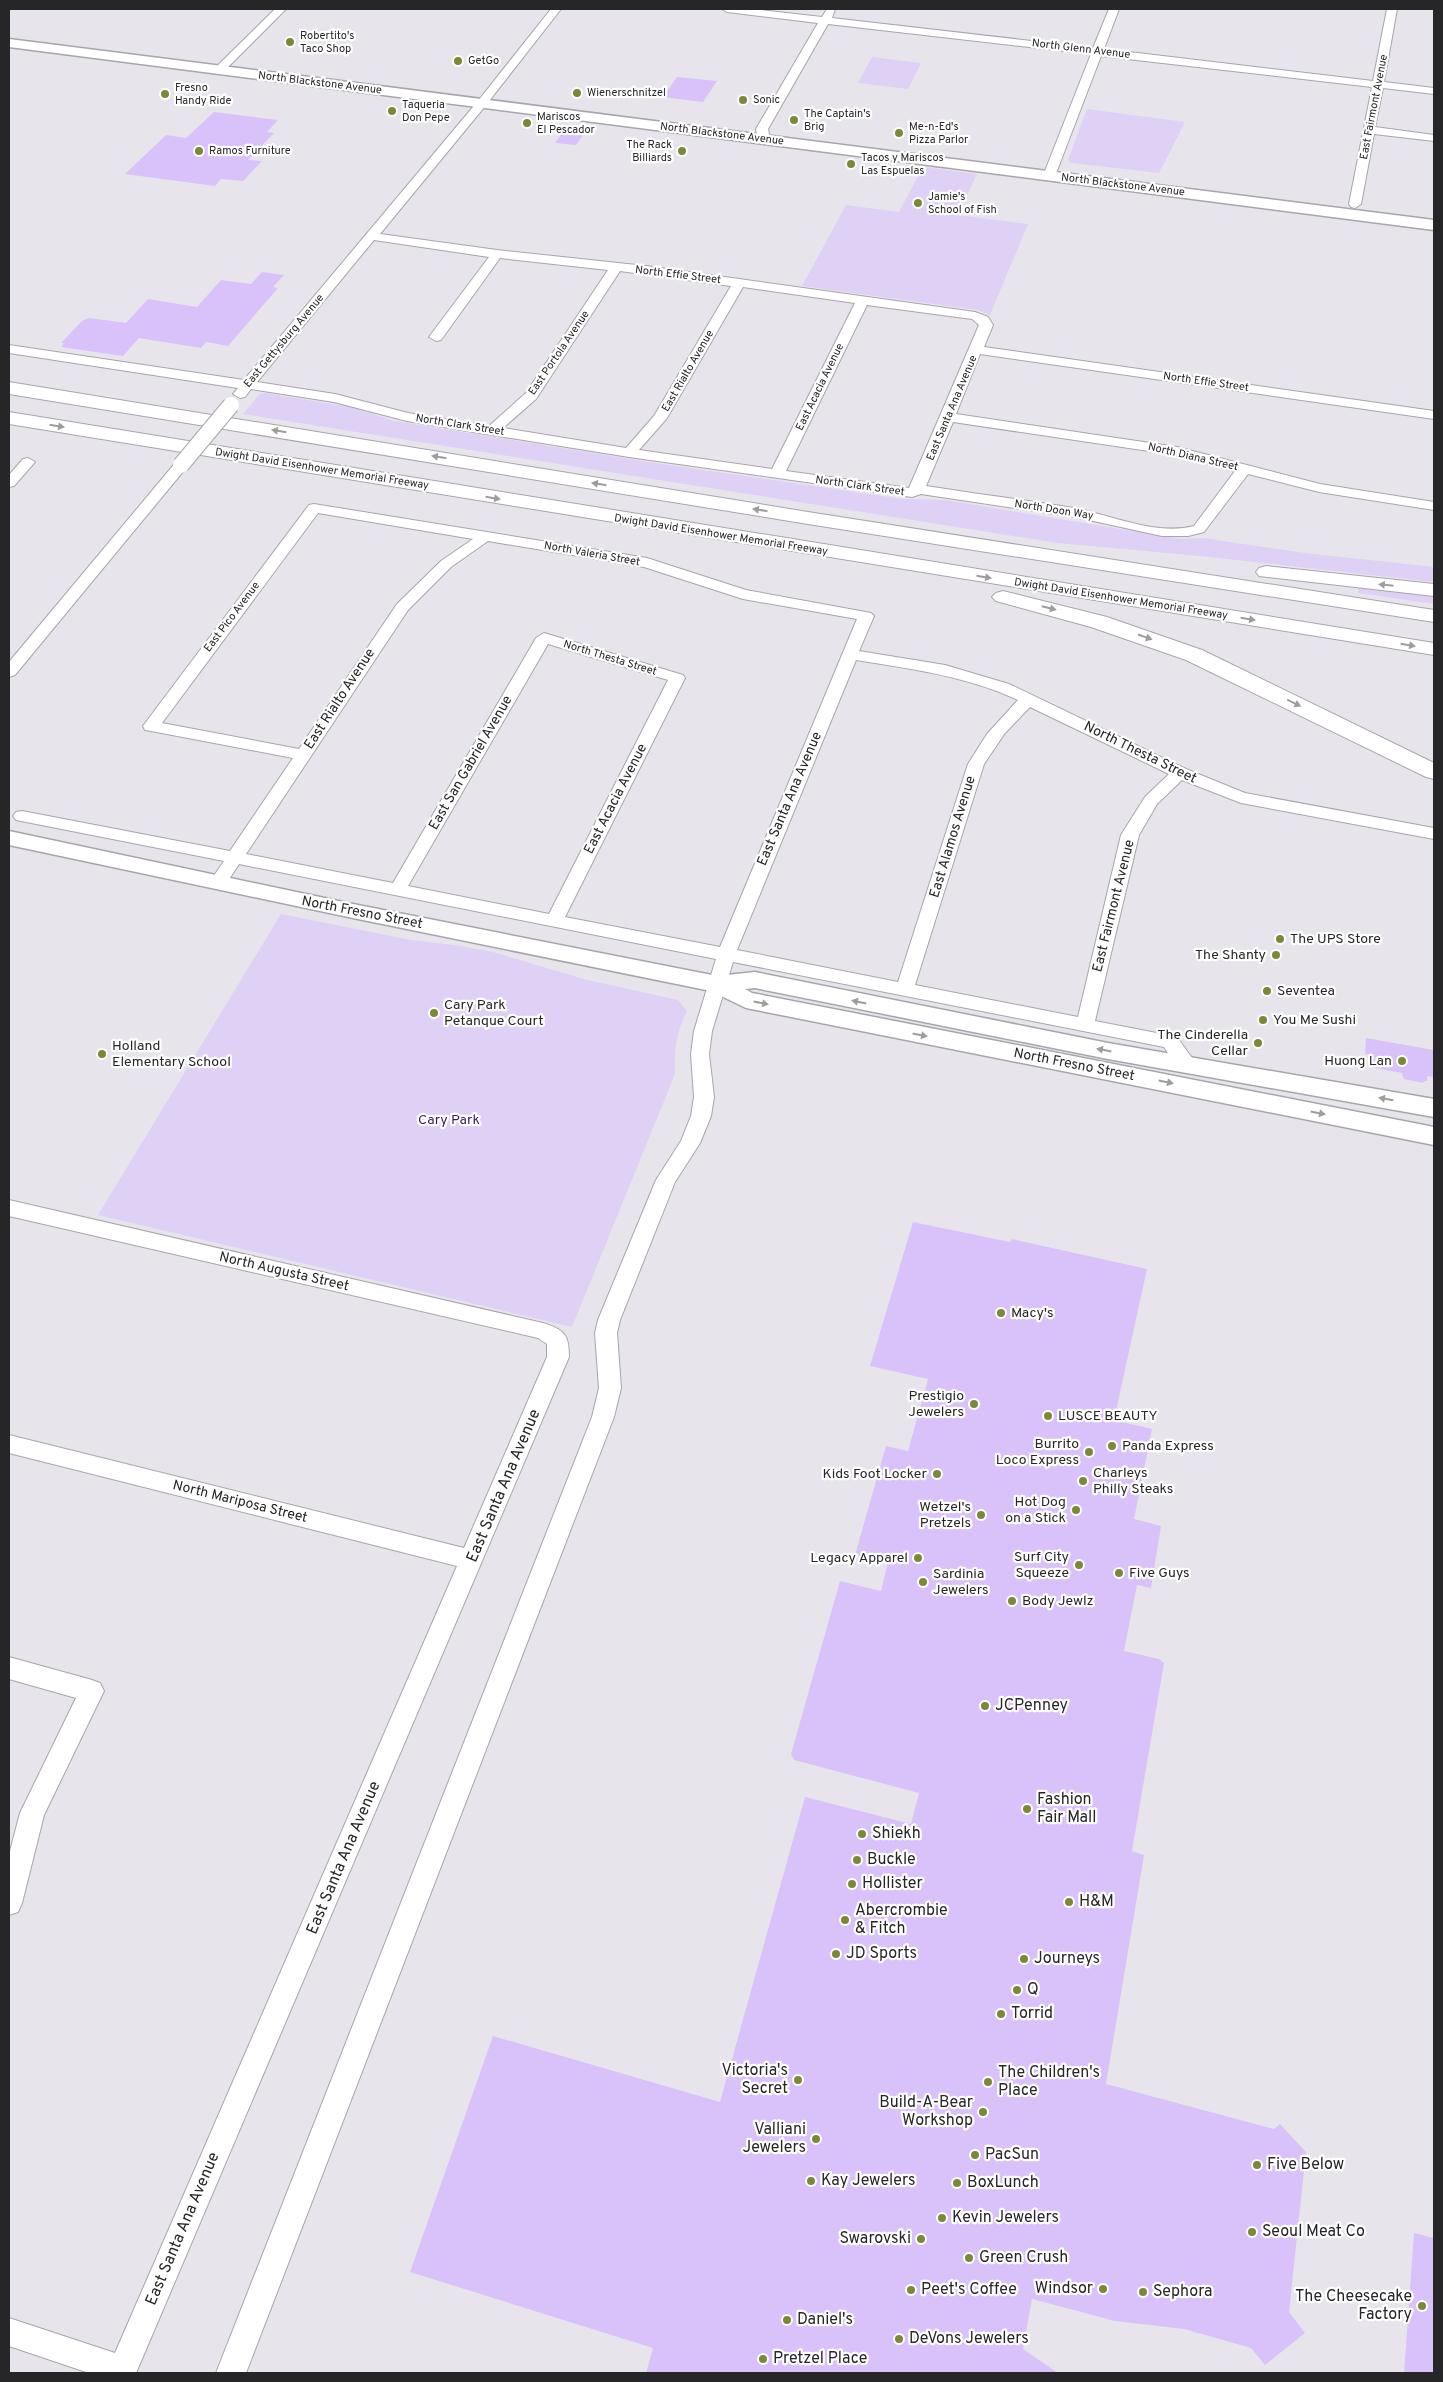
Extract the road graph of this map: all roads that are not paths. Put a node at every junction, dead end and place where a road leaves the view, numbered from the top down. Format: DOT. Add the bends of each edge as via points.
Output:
graph roads {
  1 [pos="281,9"];
  2 [pos="556,9"];
  3 [pos="727,9"];
  4 [pos="832,9"];
  5 [pos="1114,9"];
  6 [pos="1392,9"];
  7 [pos="825,20"];
  8 [pos="9,34"];
  9 [pos="9,38"];
  10 [pos="44,38"];
  11 [pos="9,43"];
  12 [pos="1098,51"];
  13 [pos="223,66"];
  14 [pos="1379,84"];
  15 [pos="1434,90"];
  16 [pos="486,99"];
  17 [pos="1370,130"];
  18 [pos="763,134"];
  19 [pos="1434,138"];
  20 [pos="1050,171"];
  21 [pos="1355,210"];
  22 [pos="1434,214"];
  23 [pos="1434,219"];
  24 [pos="1434,225"];
  25 [pos="371,236"];
  26 [pos="497,254"];
  27 [pos="616,268"];
  28 [pos="739,283"];
  29 [pos="863,300"];
  30 [pos="983,320"];
  31 [pos="436,337"];
  32 [pos="9,349"];
  33 [pos="977,350"];
  34 [pos="247,386"];
  35 [pos="9,388"];
  36 [pos="1434,415"];
  37 [pos="949,417"];
  38 [pos="9,418"];
  39 [pos="492,431"];
  40 [pos="629,453"];
  41 [pos="9,458"];
  42 [pos="1244,469"];
  43 [pos="777,474"];
  44 [pos="9,483"];
  45 [pos="915,491"];
  46 [pos="1434,506"];
  47 [pos="314,508"];
  48 [pos="808,518"];
  49 [pos="486,536"];
  50 [pos="746,539"];
  51 [pos="1434,590"];
  52 [pos="1294,594"];
  53 [pos="1434,612"];
  54 [pos="866,616"];
  55 [pos="1434,616"];
  56 [pos="544,638"];
  57 [pos="1434,649"];
  58 [pos="851,654"];
  59 [pos="9,672"];
  60 [pos="677,678"];
  61 [pos="1029,699"];
  62 [pos="302,755"];
  63 [pos="1434,772"];
  64 [pos="1180,773"];
  65 [pos="22,816"];
  66 [pos="1434,834"];
  67 [pos="9,838"];
  68 [pos="236,858"];
  69 [pos="218,883"];
  70 [pos="398,889"];
  71 [pos="555,919"];
  72 [pos="726,954"];
  73 [pos="716,984"];
  74 [pos="904,991"];
  75 [pos="1085,1025"];
  76 [pos="1187,1065"];
  77 [pos="1311,1086"];
  78 [pos="1202,1089"];
  79 [pos="1434,1108"];
  80 [pos="1434,1136"];
  81 [pos="9,1208"];
  82 [pos="558,1340"];
  83 [pos="9,1444"];
  84 [pos="472,1560"];
  85 [pos="9,1668"];
  86 [pos="9,1902"];
  87 [pos="9,2332"];
  88 [pos="122,2372"];
  89 [pos="231,2373"];
  1 -- 13 [label="street"];
  2 -- 16 [label="street, East Gettysburg Avenue"];
  3 -- 7 [label="street, North Glenn Avenue"];
  4 -- 7 [label="street"];
  5 -- 12 [label="street"];
  6 -- 14 [label="street, East Fairmont Avenue"];
  7 -- 12 [label="street, North Glenn Avenue"];
  7 -- 18 [label="street"];
  8 -- 10 [label="main road, North Blackstone Avenue"];
  9 -- 10 [label="main road" via="28,41"];
  10 -- 13 [label="main road, North Blackstone Avenue"];
  11 -- 13 [label="main road, North Blackstone Avenue"];
  12 -- 14 [label="street, North Glenn Avenue"];
  12 -- 20 [label="street"];
  13 -- 16 [label="main road, North Blackstone Avenue"];
  14 -- 15 [label="street, North Glenn Avenue"];
  14 -- 17 [label="street, East Fairmont Avenue"];
  16 -- 18 [label="main road, North Blackstone Avenue"];
  16 -- 25 [label="street, East Gettysburg Avenue"];
  17 -- 19 [label="street"];
  17 -- 21 [label="street, East Fairmont Avenue"];
  18 -- 20 [label="main road, North Blackstone Avenue"];
  20 -- 21 [label="main road, North Blackstone Avenue"];
  20 -- 21 [label="main road, North Blackstone Avenue" via="1266,203"];
  21 -- 22 [label="main road, North Blackstone Avenue"];
  21 -- 23 [label="main road"];
  21 -- 24 [label="main road, North Blackstone Avenue"];
  25 -- 26 [label="street, North Effie Street"];
  25 -- 34 [label="street, East Gettysburg Avenue"];
  26 -- 27 [label="street, North Effie Street"];
  26 -- 31 [label="street"];
  27 -- 28 [label="street, North Effie Street"];
  27 -- 39 [label="street, East Portola Avenue" via="531,396"];
  28 -- 29 [label="street, North Effie Street"];
  28 -- 40 [label="street, East Rialto Avenue" via="660,418"];
  29 -- 30 [label="street, North Effie Street" via="975,316"];
  29 -- 43 [label="street, East Acacia Avenue"];
  30 -- 33 [label="street, East Santa Ana Avenue" via="986,325"];
  32 -- 34 [label="street, North Clark Street"];
  33 -- 36 [label="street, North Effie Street"];
  33 -- 37 [label="street, East Santa Ana Avenue"];
  34 -- 39 [label="street, North Clark Street" via="335,398 407,417"];
  34 -- 59 [label="street, East Gettysburg Avenue, bridge"];
  48 -- 35 [label="highway, one-way"];
  37 -- 42 [label="street, North Diana Street" via="1176,451"];
  37 -- 45 [label="street, East Santa Ana Avenue"];
  38 -- 50 [label="highway, Dwight David Eisenhower Memorial Freeway, one-way"];
  39 -- 40 [label="street, North Clark Street"];
  40 -- 43 [label="street, North Clark Street"];
  41 -- 44 [label="street" via="28,462"];
  42 -- 45 [label="street, North Doon Way" via="1199,529 1190,532 1132,526 1098,517"];
  42 -- 46 [label="street, North Diana Street" via="1319,488"];
  43 -- 45 [label="street, North Clark Street"];
  47 -- 49 [label="street, North Valeria Street"];
  47 -- 62 [label="street, East Pico Avenue" via="151,726"];
  51 -- 48 [label="highway, one-way" via="1129,558"];
  48 -- 52 [label="highway"];
  49 -- 54 [label="street, North Valeria Street" via="647,563 742,594"];
  49 -- 62 [label="street, East Rialto Avenue" via="446,564 402,607"];
  50 -- 57 [label="highway, Dwight David Eisenhower Memorial Freeway, one-way"];
  50 -- 63 [label="highway, one-way" via="1038,605 1141,635 1217,665"];
  52 -- 53 [label="highway"];
  52 -- 55 [label="highway"];
  54 -- 58 [label="street, East Santa Ana Avenue"];
  56 -- 60 [label="street, North Thesta Street"];
  56 -- 70 [label="street, East San Gabriel Avenue"];
  58 -- 61 [label="street, North Thesta Street" via="972,677"];
  58 -- 72 [label="street, East Santa Ana Avenue"];
  60 -- 71 [label="street, East Acacia Avenue"];
  61 -- 64 [label="street, North Thesta Street"];
  61 -- 74 [label="street, East Alamos Avenue" via="1003,722 976,764"];
  62 -- 68 [label="street, East Rialto Avenue"];
  64 -- 66 [label="street, North Thesta Street" via="1265,804"];
  64 -- 75 [label="street, East Fairmont Avenue" via="1151,801 1130,835"];
  65 -- 68 [label="street"];
  67 -- 69 [label="main road, North Fresno Street"];
  68 -- 69 [label="street, East Rialto Avenue"];
  68 -- 70 [label="street"];
  69 -- 73 [label="main road, North Fresno Street"];
  70 -- 71 [label="street"];
  71 -- 72 [label="street"];
  72 -- 73 [label="street, East Santa Ana Avenue"];
  72 -- 74 [label="street"];
  76 -- 73 [label="main road, North Fresno Street, one-way" via="909,1013 755,980"];
  73 -- 78 [label="main road, North Fresno Street, one-way" via="746,1000"];
  73 -- 89 [label="street, East Santa Ana Avenue" via="700,1054 704,1096 701,1116 690,1143 666,1180 609,1320 606,1333 610,1388 603,1417"];
  74 -- 75 [label="street"];
  75 -- 76 [label="street" via="1170,1042"];
  76 -- 77 [label="main road, North Fresno Street"];
  77 -- 78 [label="main road" via="1300,1094 1224,1084"];
  79 -- 77 [label="main road, North Fresno Street, one-way"];
  78 -- 80 [label="main road, North Fresno Street, one-way"];
  81 -- 82 [label="street, North Augusta Street" via="543,1331"];
  82 -- 84 [label="street, East Santa Ana Avenue" via="558,1357"];
  83 -- 84 [label="street, North Mariposa Street"];
  84 -- 88 [label="street, East Santa Ana Avenue"];
  85 -- 86 [label="street" via="92,1691 32,1813"];
  87 -- 88 [label="street"];
}
